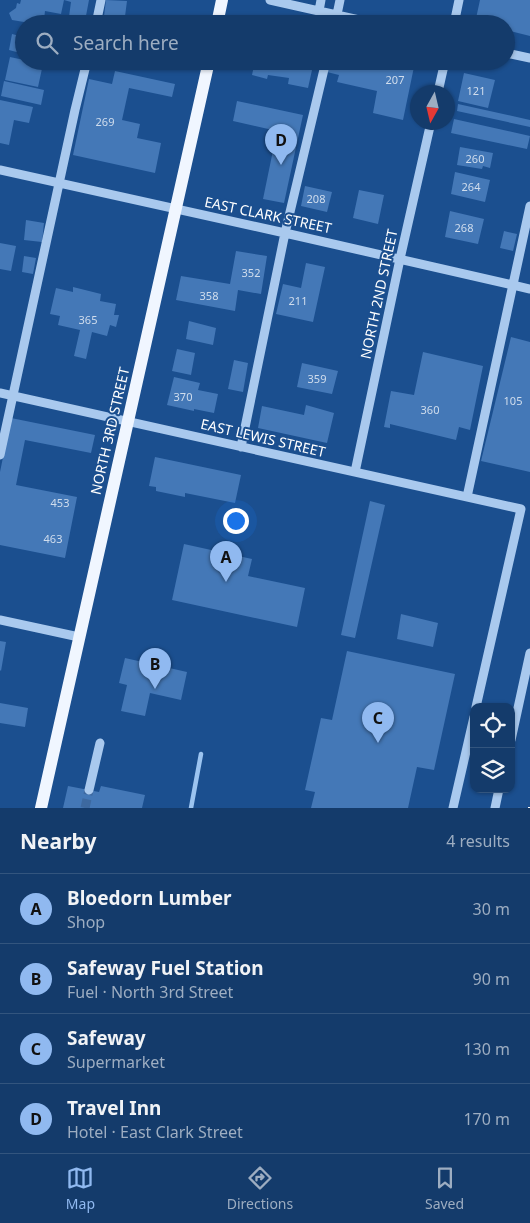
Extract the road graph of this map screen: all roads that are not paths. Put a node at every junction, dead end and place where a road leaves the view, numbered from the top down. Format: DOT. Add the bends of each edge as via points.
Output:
graph roads {
  1 [pos="102,0"];
  2 [pos="222,0"];
  3 [pos="270,0"];
  4 [pos="321,0"];
  5 [pos="340,0"];
  6 [pos="459,0"];
  7 [pos="319,11"];
  8 [pos="98,15"];
  9 [pos="219,15"];
  10 [pos="328,15"];
  11 [pos="337,15"];
  12 [pos="456,15"];
  13 [pos="515,55"];
  14 [pos="530,58"];
  15 [pos="85,70"];
  16 [pos="206,70"];
  17 [pos="324,70"];
  18 [pos="443,70"];
  19 [pos="440,85"];
  20 [pos="429,130"];
  21 [pos="0,170"];
  22 [pos="59,184"];
  23 [pos="530,206"];
  24 [pos="175,209"];
  25 [pos="285,232"];
  26 [pos="400,259"];
  27 [pos="512,285"];
  28 [pos="530,289"];
  29 [pos="0,393"];
  30 [pos="13,396"];
  31 [pos="128,421"];
  32 [pos="241,447"];
  33 [pos="0,455"];
  34 [pos="355,472"];
  35 [pos="467,497"];
  36 [pos="0,620"];
  37 [pos="79,638"];
  38 [pos="530,654"];
  39 [pos="477,703"];
  40 [pos="515,722"];
  41 [pos="470,734"];
  42 [pos="100,743"];
  43 [pos="89,790"];
  44 [pos="499,793"];
  45 [pos="41,808"];
  46 [pos="453,808"];
  47 [pos="495,808"];
  1 -- 8 [label="street"];
  2 -- 9 [label="main road"];
  3 -- 7 [label="street"];
  4 -- 7 [label="street"];
  5 -- 11 [label="street"];
  6 -- 12 [label="street"];
  7 -- 10 [label="street"];
  13 -- 14 [label="street"];
  15 -- 22 [label="street"];
  16 -- 24 [label="main road, NORTH 3RD STREET"];
  17 -- 25 [label="street"];
  18 -- 19 [label="street"];
  20 -- 26 [label="street, NORTH 2ND STREET"];
  21 -- 22 [label="street, EAST CLARK STREET"];
  22 -- 24 [label="street, EAST CLARK STREET"];
  22 -- 30 [label="street"];
  23 -- 27 [label="street"];
  24 -- 25 [label="street, EAST CLARK STREET"];
  24 -- 31 [label="main road, NORTH 3RD STREET"];
  25 -- 26 [label="street, EAST CLARK STREET"];
  25 -- 32 [label="street"];
  26 -- 27 [label="street, EAST CLARK STREET"];
  26 -- 34 [label="street, NORTH 2ND STREET"];
  27 -- 28 [label="street, EAST CLARK STREET"];
  27 -- 35 [label="street"];
  29 -- 30 [label="street, EAST LEWIS STREET"];
  30 -- 31 [label="street, EAST LEWIS STREET"];
  30 -- 33 [label="street"];
  31 -- 32 [label="street, EAST LEWIS STREET"];
  31 -- 37 [label="main road, NORTH 3RD STREET"];
  32 -- 34 [label="street, EAST LEWIS STREET"];
  34 -- 35 [label="street, EAST LEWIS STREET"];
  35 -- 39 [label="street, EAST LEWIS STREET" via="521,509"];
  36 -- 37 [label="street"];
  37 -- 45 [label="main road, NORTH 3RD STREET"];
  38 -- 40 [label="street"];
  41 -- 46 [label="street"];
  42 -- 43 [label="street"];
  44 -- 47 [label="street"];
}
